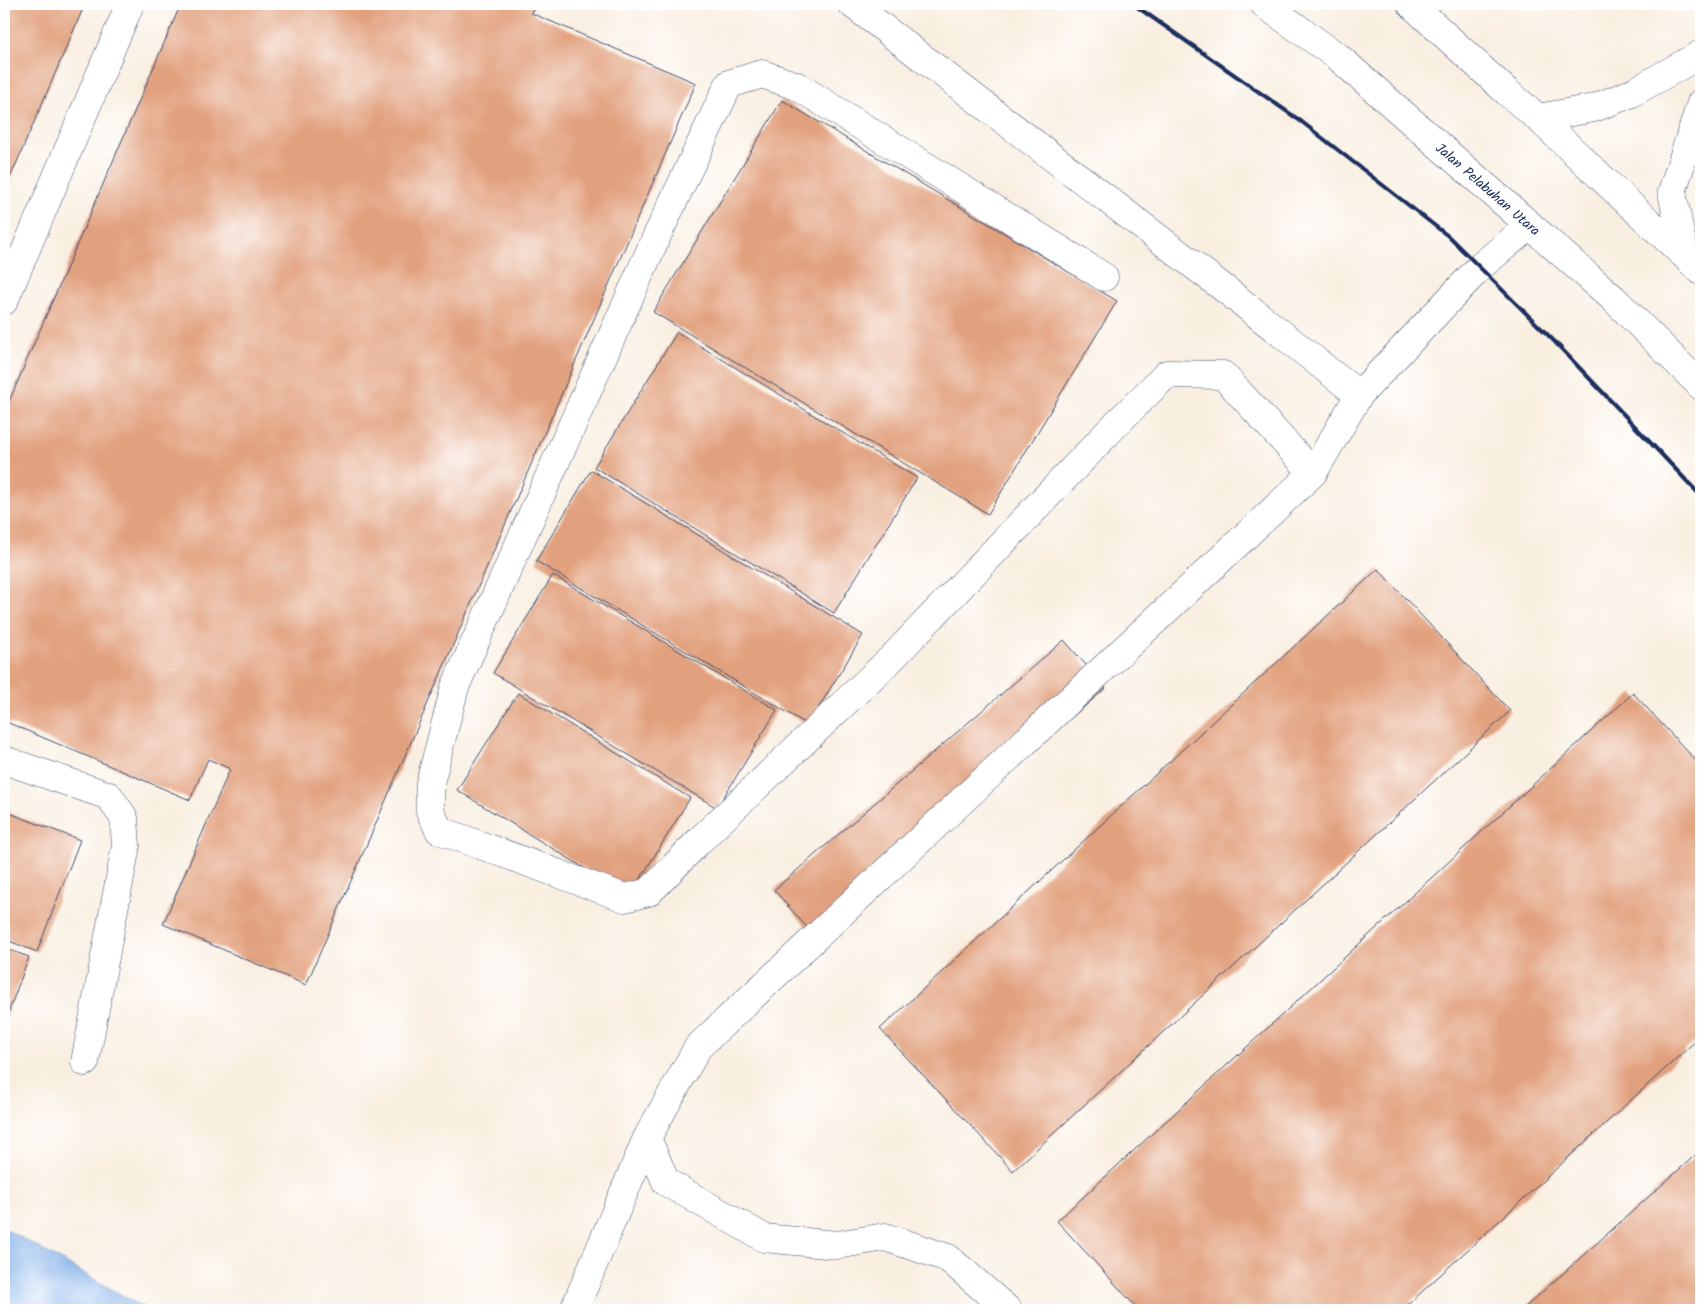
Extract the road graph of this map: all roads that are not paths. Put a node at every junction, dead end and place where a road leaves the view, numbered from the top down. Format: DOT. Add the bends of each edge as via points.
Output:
graph roads {
  1 [pos="130,4"];
  2 [pos="852,4"];
  3 [pos="1264,4"];
  4 [pos="1411,4"];
  5 [pos="1701,54"];
  6 [pos="1701,103"];
  7 [pos="1538,118"];
  8 [pos="1530,225"];
  9 [pos="1692,262"];
  10 [pos="1104,276"];
  11 [pos="4,301"];
  12 [pos="1701,386"];
  13 [pos="1360,395"];
  14 [pos="1313,473"];
  15 [pos="4,760"];
  16 [pos="85,1062"];
  17 [pos="647,1138"];
  18 [pos="574,1310"];
  19 [pos="1008,1310"];
  1 -- 11 [label="main road"];
  2 -- 13 [label="main road"];
  3 -- 8 [label="main road, Jalan Pelabuhan Utara" via="1338,58"];
  4 -- 7 [label="main road"];
  5 -- 7 [label="main road" via="1632,93 1594,108"];
  6 -- 9 [label="main road" via="1672,192"];
  7 -- 9 [label="main road"];
  8 -- 12 [label="main road, Jalan Pelabuhan Utara" via="1614,299"];
  8 -- 13 [label="main road" via="1480,267"];
  10 -- 14 [label="main road" via="797,86 762,74 729,84 655,240 454,687 430,783 430,811 439,830 625,898 649,892 893,657 1167,374 1223,375"];
  13 -- 14 [label="main road"];
  14 -- 17 [label="main road" via="698,1047"];
  15 -- 16 [label="main road" via="109,796 124,818 126,846"];
  17 -- 18 [label="main road"];
  17 -- 19 [label="main road" via="666,1182 764,1238 837,1245 885,1237 948,1258"];
}
